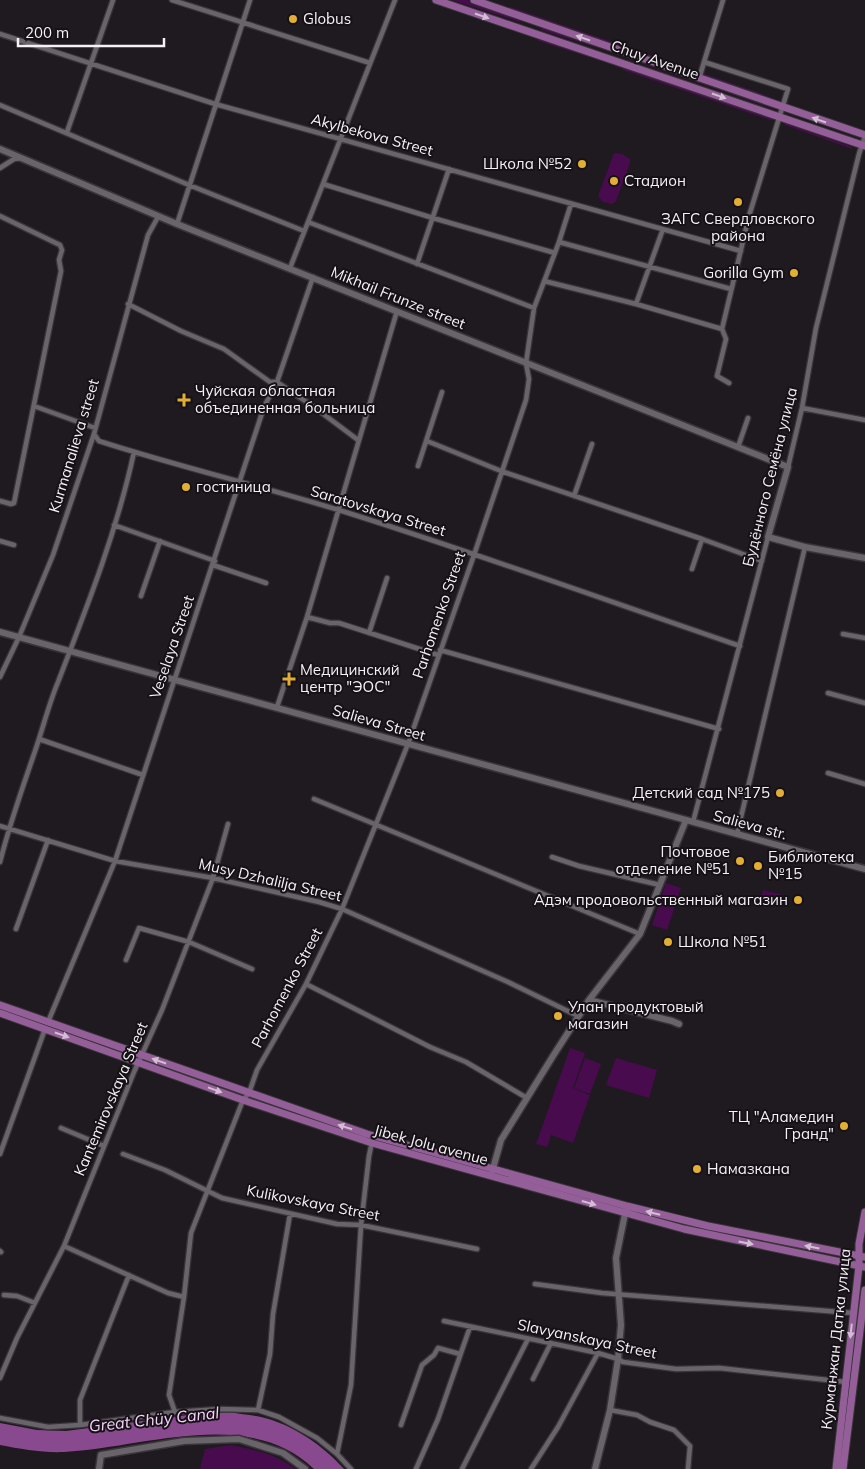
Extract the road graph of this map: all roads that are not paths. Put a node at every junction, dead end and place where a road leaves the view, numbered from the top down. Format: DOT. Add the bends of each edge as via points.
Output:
graph roads {
  1 [pos="113,0"];
  2 [pos="172,0"];
  3 [pos="250,0"];
  4 [pos="395,0"];
  5 [pos="439,0"];
  6 [pos="474,0"];
  7 [pos="723,0"];
  8 [pos="534,21"];
  9 [pos="242,23"];
  10 [pos="531,32"];
  11 [pos="0,34"];
  12 [pos="704,62"];
  13 [pos="370,63"];
  14 [pos="90,64"];
  15 [pos="699,79"];
  16 [pos="215,104"];
  17 [pos="0,105"];
  18 [pos="782,107"];
  19 [pos="779,117"];
  20 [pos="67,132"];
  21 [pos="865,136"];
  22 [pos="340,140"];
  23 [pos="864,145"];
  24 [pos="0,149"];
  25 [pos="23,158"];
  26 [pos="0,168"];
  27 [pos="449,169"];
  28 [pos="322,184"];
  29 [pos="189,185"];
  30 [pos="571,204"];
  31 [pos="0,216"];
  32 [pos="158,216"];
  33 [pos="433,218"];
  34 [pos="308,222"];
  35 [pos="177,224"];
  36 [pos="663,229"];
  37 [pos="304,232"];
  38 [pos="559,242"];
  39 [pos="740,251"];
  40 [pos="555,253"];
  41 [pos="418,264"];
  42 [pos="650,266"];
  43 [pos="290,268"];
  44 [pos="313,277"];
  45 [pos="544,281"];
  46 [pos="731,289"];
  47 [pos="128,304"];
  48 [pos="636,304"];
  49 [pos="534,308"];
  50 [pos="397,311"];
  51 [pos="722,329"];
  52 [pos="526,363"];
  53 [pos="277,382"];
  54 [pos="729,382"];
  55 [pos="442,392"];
  56 [pos="34,406"];
  57 [pos="802,408"];
  58 [pos="748,418"];
  59 [pos="865,420"];
  60 [pos="95,428"];
  61 [pos="94,434"];
  62 [pos="358,440"];
  63 [pos="427,441"];
  64 [pos="592,444"];
  65 [pos="738,447"];
  66 [pos="134,452"];
  67 [pos="418,466"];
  68 [pos="788,467"];
  69 [pos="501,471"];
  70 [pos="240,483"];
  71 [pos="574,496"];
  72 [pos="0,501"];
  73 [pos="339,510"];
  74 [pos="114,525"];
  75 [pos="768,538"];
  76 [pos="702,539"];
  77 [pos="0,541"];
  78 [pos="160,541"];
  79 [pos="14,545"];
  80 [pos="805,547"];
  81 [pos="474,555"];
  82 [pos="865,558"];
  83 [pos="762,561"];
  84 [pos="214,563"];
  85 [pos="692,569"];
  86 [pos="388,578"];
  87 [pos="266,583"];
  88 [pos="141,596"];
  89 [pos="307,617"];
  90 [pos="0,632"];
  91 [pos="369,633"];
  92 [pos="843,634"];
  93 [pos="19,637"];
  94 [pos="865,638"];
  95 [pos="740,646"];
  96 [pos="71,652"];
  97 [pos="439,653"];
  98 [pos="0,677"];
  99 [pos="173,680"];
  100 [pos="828,693"];
  101 [pos="865,703"];
  102 [pos="277,707"];
  103 [pos="718,729"];
  104 [pos="39,739"];
  105 [pos="408,744"];
  106 [pos="828,773"];
  107 [pos="143,775"];
  108 [pos="865,784"];
  109 [pos="314,800"];
  110 [pos="690,821"];
  111 [pos="228,824"];
  112 [pos="376,824"];
  113 [pos="0,826"];
  114 [pos="8,829"];
  115 [pos="737,834"];
  116 [pos="48,840"];
  117 [pos="552,857"];
  118 [pos="115,861"];
  119 [pos="0,862"];
  120 [pos="865,869"];
  121 [pos="212,878"];
  122 [pos="660,885"];
  123 [pos="342,909"];
  124 [pos="16,930"];
  125 [pos="640,934"];
  126 [pos="188,942"];
  127 [pos="126,960"];
  128 [pos="252,969"];
  129 [pos="306,984"];
  130 [pos="590,1000"];
  131 [pos="0,1005"];
  132 [pos="0,1013"];
  133 [pos="578,1016"];
  134 [pos="679,1024"];
  135 [pos="46,1026"];
  136 [pos="142,1055"];
  137 [pos="138,1062"];
  138 [pos="248,1093"];
  139 [pos="527,1098"];
  140 [pos="242,1100"];
  141 [pos="61,1128"];
  142 [pos="374,1136"];
  143 [pos="372,1143"];
  144 [pos="104,1146"];
  145 [pos="0,1154"];
  146 [pos="123,1154"];
  147 [pos="492,1172"];
  148 [pos="207,1191"];
  149 [pos="626,1210"];
  150 [pos="865,1212"];
  151 [pos="290,1214"];
  152 [pos="361,1225"];
  153 [pos="64,1246"];
  154 [pos="476,1249"];
  155 [pos="862,1257"];
  156 [pos="862,1266"];
  157 [pos="129,1276"];
  158 [pos="535,1284"];
  159 [pos="865,1290"];
  160 [pos="4,1295"];
  161 [pos="619,1295"];
  162 [pos="184,1297"];
  163 [pos="35,1303"];
  164 [pos="853,1313"];
  165 [pos="444,1321"];
  166 [pos="470,1327"];
  167 [pos="528,1338"];
  168 [pos="551,1343"];
  169 [pos="598,1353"];
  170 [pos="460,1354"];
  171 [pos="618,1358"];
  172 [pos="0,1378"];
  173 [pos="533,1379"];
  174 [pos="846,1382"];
  175 [pos="258,1410"];
  176 [pos="610,1410"];
  177 [pos="175,1412"];
  178 [pos="0,1418"];
  179 [pos="80,1425"];
  180 [pos="401,1425"];
  181 [pos="338,1454"];
  182 [pos="99,1469"];
  183 [pos="305,1469"];
  184 [pos="351,1469"];
  185 [pos="416,1469"];
  186 [pos="462,1469"];
  187 [pos="531,1469"];
  188 [pos="595,1469"];
  189 [pos="688,1469"];
  190 [pos="836,1469"];
  191 [pos="843,1469"];
  1 -- 14 [label="street"];
  2 -- 9 [label="street"];
  3 -- 9 [label="street"];
  4 -- 13 [label="street"];
  5 -- 10 [label="main road, Chuy Avenue, one-way"];
  6 -- 8 [label="main road, Chuy Avenue"];
  7 -- 12 [label="street"];
  8 -- 10 [label="main road"];
  15 -- 8 [label="main road, Chuy Avenue, one-way"];
  9 -- 13 [label="street"];
  9 -- 16 [label="street"];
  10 -- 19 [label="main road, Chuy Avenue, one-way"];
  11 -- 14 [label="street, Akylbekova Street"];
  12 -- 15 [label="street"];
  12 -- 18 [label="street" via="788,89"];
  13 -- 22 [label="street"];
  14 -- 16 [label="street, Akylbekova Street"];
  14 -- 20 [label="street"];
  15 -- 18 [label="main road, Chuy Avenue"];
  16 -- 22 [label="street, Akylbekova Street"];
  16 -- 29 [label="street"];
  17 -- 20 [label="street"];
  18 -- 19 [label="street"];
  21 -- 18 [label="main road, Chuy Avenue, one-way"];
  19 -- 23 [label="main road, Chuy Avenue"];
  19 -- 39 [label="street"];
  20 -- 29 [label="street"];
  21 -- 23 [label="street, Будённого Семёна улица"];
  22 -- 27 [label="street, Akylbekova Street"];
  22 -- 28 [label="street"];
  23 -- 57 [label="street, Будённого Семёна улица" via="816,328"];
  24 -- 25 [label="main road, Mikhail Frunze street"];
  25 -- 26 [label="street" via="14,159"];
  25 -- 32 [label="main road, Mikhail Frunze street"];
  27 -- 30 [label="street, Akylbekova Street"];
  27 -- 33 [label="street"];
  28 -- 33 [label="street"];
  28 -- 34 [label="street"];
  29 -- 35 [label="street"];
  29 -- 37 [label="street"];
  30 -- 36 [label="street, Akylbekova Street"];
  30 -- 38 [label="street, Parhomenko Street"];
  31 -- 56 [label="street" via="62,248 61,271"];
  32 -- 35 [label="main road, Mikhail Frunze street"];
  32 -- 47 [label="street, Kurmanalieva street" via="148,235"];
  33 -- 40 [label="street"];
  33 -- 41 [label="street"];
  34 -- 37 [label="street"];
  34 -- 41 [label="street"];
  35 -- 43 [label="main road, Mikhail Frunze street"];
  36 -- 39 [label="street, Akylbekova Street"];
  36 -- 42 [label="street"];
  37 -- 43 [label="street"];
  38 -- 40 [label="street, Parhomenko Street"];
  38 -- 42 [label="street"];
  39 -- 46 [label="street"];
  40 -- 45 [label="street, Parhomenko Street"];
  41 -- 49 [label="street"];
  42 -- 46 [label="street"];
  42 -- 48 [label="street"];
  43 -- 44 [label="main road, Mikhail Frunze street"];
  44 -- 50 [label="main road, Mikhail Frunze street"];
  44 -- 53 [label="street, Veselaya Street"];
  45 -- 48 [label="street"];
  45 -- 49 [label="street, Parhomenko Street"];
  46 -- 51 [label="street"];
  47 -- 53 [label="street" via="224,349 270,382"];
  47 -- 60 [label="street, Kurmanalieva street"];
  48 -- 51 [label="street"];
  49 -- 52 [label="street, Parhomenko Street"];
  50 -- 52 [label="main road, Mikhail Frunze street"];
  50 -- 62 [label="street"];
  51 -- 54 [label="street" via="726,339 717,376"];
  52 -- 65 [label="main road, Mikhail Frunze street"];
  52 -- 69 [label="street, Parhomenko Street" via="528,394"];
  53 -- 62 [label="street"];
  53 -- 70 [label="street, Veselaya Street" via="264,407"];
  55 -- 63 [label="street"];
  56 -- 60 [label="street"];
  56 -- 72 [label="street" via="14,502"];
  57 -- 59 [label="street"];
  57 -- 68 [label="street, Будённого Семёна улица"];
  58 -- 65 [label="street"];
  60 -- 61 [label="street, Kurmanalieva street"];
  61 -- 66 [label="street, Saratovskaya Street" via="99,441"];
  61 -- 93 [label="street, Kurmanalieva street" via="53,554"];
  62 -- 73 [label="street"];
  63 -- 67 [label="street"];
  63 -- 69 [label="street"];
  64 -- 71 [label="street"];
  65 -- 68 [label="main road, Mikhail Frunze street"];
  66 -- 70 [label="street, Saratovskaya Street"];
  66 -- 74 [label="street"];
  68 -- 75 [label="main road, Будённого Семёна улица"];
  69 -- 71 [label="street"];
  69 -- 81 [label="street, Parhomenko Street"];
  70 -- 73 [label="street, Saratovskaya Street"];
  70 -- 84 [label="street, Veselaya Street"];
  71 -- 76 [label="street"];
  73 -- 81 [label="street, Saratovskaya Street"];
  73 -- 89 [label="street"];
  74 -- 78 [label="street"];
  74 -- 96 [label="street"];
  75 -- 80 [label="main road"];
  75 -- 83 [label="street, Будённого Семёна улица"];
  76 -- 83 [label="street"];
  76 -- 85 [label="street"];
  77 -- 79 [label="street"];
  78 -- 84 [label="street"];
  78 -- 88 [label="street"];
  80 -- 82 [label="main road"];
  80 -- 115 [label="street"];
  81 -- 95 [label="street, Saratovskaya Street"];
  81 -- 97 [label="street, Parhomenko Street"];
  83 -- 95 [label="street, Будённого Семёна улица"];
  84 -- 87 [label="street"];
  84 -- 99 [label="street, Veselaya Street"];
  86 -- 91 [label="street"];
  89 -- 91 [label="street"];
  89 -- 102 [label="street"];
  90 -- 93 [label="main road, Salieva Street"];
  91 -- 97 [label="street"];
  92 -- 94 [label="street"];
  93 -- 96 [label="main road, Salieva Street"];
  93 -- 98 [label="street, Kurmanalieva street"];
  95 -- 103 [label="street, Будённого Семёна улица"];
  96 -- 99 [label="main road, Salieva Street"];
  96 -- 104 [label="street"];
  97 -- 103 [label="street"];
  97 -- 105 [label="street, Parhomenko Street"];
  99 -- 102 [label="main road, Salieva Street"];
  99 -- 107 [label="street, Veselaya Street"];
  100 -- 101 [label="street"];
  102 -- 105 [label="main road, Salieva Street"];
  103 -- 110 [label="street, Будённого Семёна улица"];
  104 -- 107 [label="street"];
  104 -- 114 [label="street"];
  105 -- 110 [label="main road, Salieva Street"];
  105 -- 112 [label="street, Parhomenko Street"];
  106 -- 108 [label="street"];
  107 -- 118 [label="street, Veselaya Street"];
  109 -- 112 [label="street"];
  110 -- 115 [label="main road, Salieva str."];
  110 -- 122 [label="main road, Будённого Семёна улица"];
  111 -- 121 [label="street, Kantemirovskaya Street"];
  112 -- 123 [label="street, Parhomenko Street"];
  112 -- 125 [label="street"];
  113 -- 114 [label="street, Musy Dzhalilja Street"];
  114 -- 116 [label="street, Musy Dzhalilja Street"];
  114 -- 119 [label="street"];
  115 -- 120 [label="main road, Salieva str."];
  116 -- 118 [label="street, Musy Dzhalilja Street"];
  116 -- 124 [label="street"];
  117 -- 122 [label="street"];
  118 -- 121 [label="street, Musy Dzhalilja Street"];
  118 -- 135 [label="street, Veselaya Street"];
  121 -- 123 [label="street, Musy Dzhalilja Street"];
  121 -- 126 [label="street, Kantemirovskaya Street"];
  122 -- 125 [label="main road, Будённого Семёна улица"];
  123 -- 129 [label="street, Parhomenko Street"];
  123 -- 133 [label="street, Musy Dzhalilja Street"];
  125 -- 130 [label="main road, Будённого Семёна улица"];
  126 -- 127 [label="street" via="139,928"];
  126 -- 128 [label="street"];
  126 -- 136 [label="street, Kantemirovskaya Street"];
  129 -- 138 [label="street, Parhomenko Street" via="257,1070"];
  129 -- 139 [label="street" via="466,1062"];
  130 -- 133 [label="main road, Будённого Семёна улица"];
  130 -- 134 [label="main road"];
  131 -- 135 [label="main road, Jibek Jolu avenue"];
  132 -- 135 [label="main road, Jibek Jolu avenue"];
  133 -- 139 [label="main road, Будённого Семёна улица"];
  135 -- 136 [label="main road, Jibek Jolu avenue"];
  135 -- 137 [label="main road, Jibek Jolu avenue, one-way"];
  135 -- 145 [label="street, Veselaya Street"];
  136 -- 137 [label="street, Kantemirovskaya Street"];
  138 -- 136 [label="main road, Jibek Jolu avenue, one-way"];
  137 -- 140 [label="main road, Jibek Jolu avenue, one-way"];
  137 -- 144 [label="street, Kantemirovskaya Street"];
  138 -- 140 [label="street, Parhomenko Street"];
  142 -- 138 [label="main road, Jibek Jolu avenue, one-way"];
  139 -- 147 [label="main road, Будённого Семёна улица" via="501,1140"];
  140 -- 143 [label="main road, Jibek Jolu avenue"];
  140 -- 148 [label="street, Parhomenko Street"];
  141 -- 144 [label="street"];
  142 -- 143 [label="street"];
  142 -- 147 [label="main road, Jibek Jolu avenue"];
  143 -- 147 [label="main road, Jibek Jolu avenue"];
  143 -- 152 [label="street"];
  144 -- 153 [label="street, Kantemirovskaya Street"];
  146 -- 148 [label="street, Kulikovskaya Street"];
  147 -- 149 [label="main road, Jibek Jolu avenue"];
  148 -- 151 [label="street, Kulikovskaya Street" via="222,1198"];
  148 -- 162 [label="street, Parhomenko Street" via="191,1233"];
  155 -- 149 [label="main road, Jibek Jolu avenue, one-way"];
  149 -- 156 [label="main road, Jibek Jolu avenue, one-way" via="739,1241"];
  149 -- 161 [label="main road" via="616,1258"];
  150 -- 155 [label="main road, Курманжан Датка улица" via="859,1244"];
  151 -- 152 [label="street, Kulikovskaya Street" via="337,1224"];
  151 -- 175 [label="street" via="273,1314 270,1354"];
  152 -- 154 [label="street, Kulikovskaya Street"];
  152 -- 181 [label="street" via="351,1385"];
  153 -- 157 [label="street"];
  153 -- 163 [label="street, Kantemirovskaya Street"];
  155 -- 156 [label="main road, Курманжан Датка улица"];
  156 -- 164 [label="main road, Курманжан Датка улица"];
  157 -- 162 [label="street"];
  157 -- 179 [label="street" via="80,1400"];
  158 -- 161 [label="street"];
  159 -- 191 [label="main road, Курманжан Датка улица"];
  160 -- 163 [label="street"];
  161 -- 164 [label="street"];
  161 -- 171 [label="main road"];
  162 -- 177 [label="street, Parhomenko Street" via="169,1395"];
  163 -- 172 [label="street, Kantemirovskaya Street"];
  164 -- 174 [label="main road, Курманжан Датка улица, one-way"];
  165 -- 166 [label="street, Slavyanskaya Street"];
  166 -- 167 [label="street, Slavyanskaya Street"];
  166 -- 170 [label="street"];
  167 -- 168 [label="street, Slavyanskaya Street"];
  167 -- 186 [label="street"];
  168 -- 169 [label="street, Slavyanskaya Street"];
  168 -- 173 [label="street"];
  169 -- 171 [label="street, Slavyanskaya Street"];
  169 -- 187 [label="street"];
  170 -- 180 [label="street" via="438,1348 422,1365"];
  170 -- 185 [label="street" via="438,1420"];
  171 -- 174 [label="street, Slavyanskaya Street" via="622,1362 676,1369 719,1368"];
  171 -- 176 [label="main road"];
  174 -- 190 [label="main road, Курманжан Датка улица"];
  175 -- 177 [label="street"];
  175 -- 181 [label="street" via="316,1438"];
  176 -- 188 [label="main road"];
  176 -- 189 [label="street" via="637,1415 674,1430 690,1446"];
  177 -- 179 [label="street"];
  178 -- 179 [label="street" via="48,1427"];
  181 -- 184 [label="street"];
  182 -- 183 [label="main road" via="101,1454 184,1441 239,1439 283,1453"];
}
